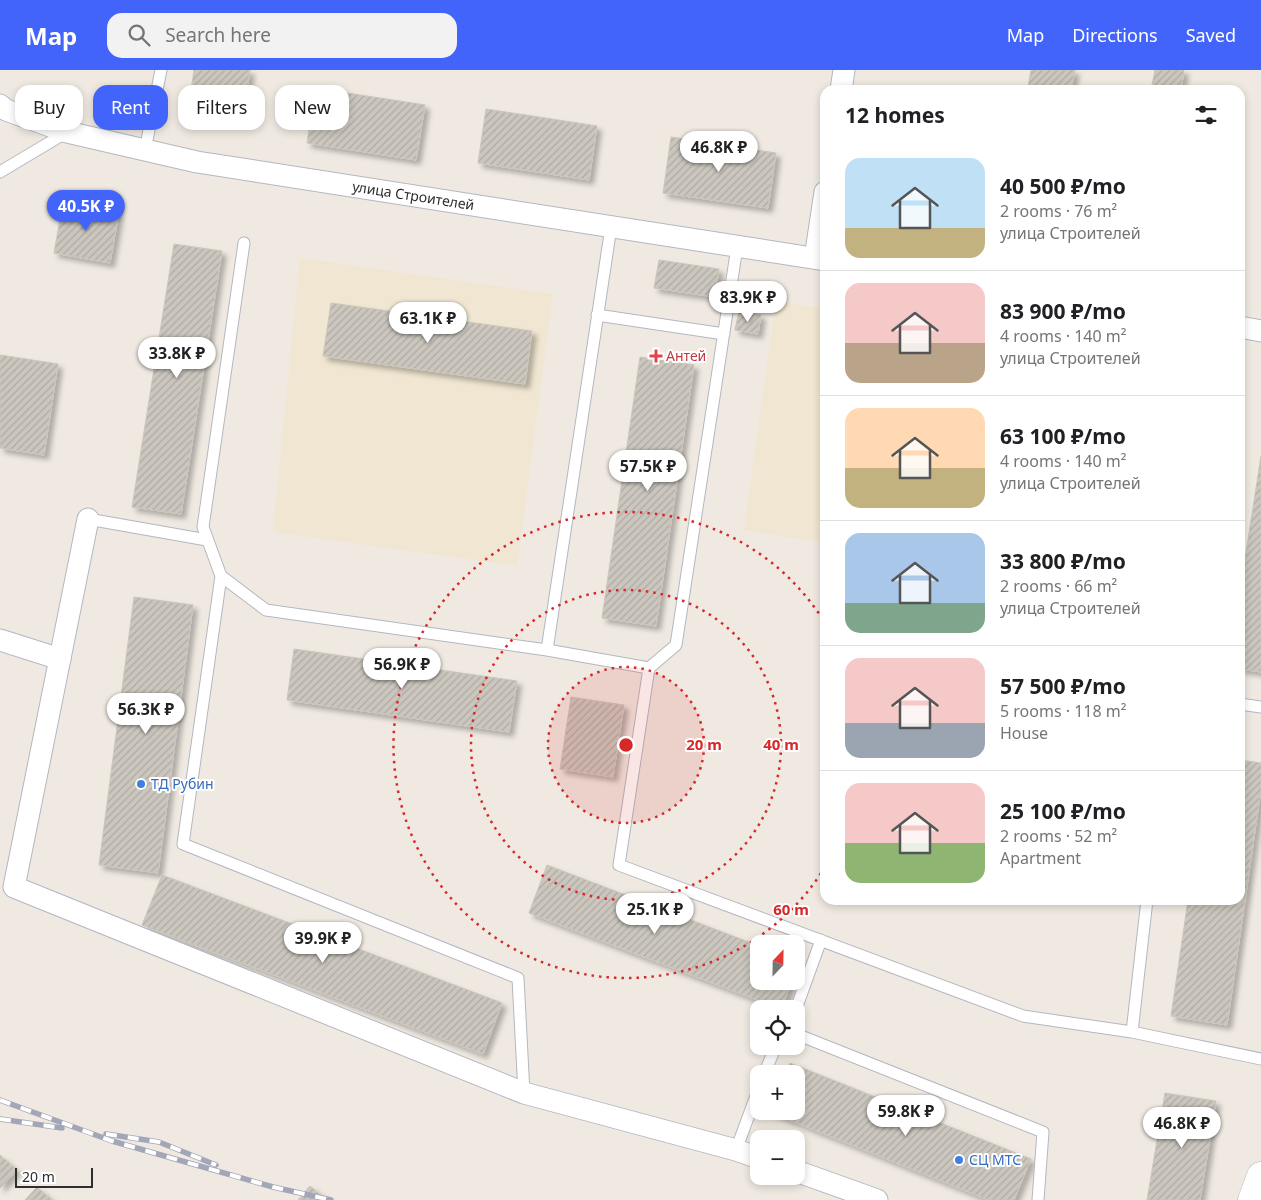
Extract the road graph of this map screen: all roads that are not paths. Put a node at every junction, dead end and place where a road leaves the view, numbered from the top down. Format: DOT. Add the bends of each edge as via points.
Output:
graph roads {
  1 [pos="161,70"];
  2 [pos="844,70"];
  3 [pos="842,85"];
  4 [pos="3,107"];
  5 [pos="67,132"];
  6 [pos="145,150"];
  7 [pos="0,172"];
  8 [pos="611,227"];
  9 [pos="244,243"];
  10 [pos="737,247"];
  11 [pos="820,259"];
  12 [pos="597,315"];
  13 [pos="1245,328"];
  14 [pos="1261,331"];
  15 [pos="724,334"];
  16 [pos="88,519"];
  17 [pos="208,540"];
  18 [pos="221,576"];
  19 [pos="0,640"];
  20 [pos="546,650"];
  21 [pos="60,659"];
  22 [pos="649,668"];
  23 [pos="1245,705"];
  24 [pos="1261,707"];
  25 [pos="1146,905"];
  26 [pos="821,940"];
  27 [pos="799,1000"];
  28 [pos="1132,1032"];
  29 [pos="805,1038"];
  30 [pos="1261,1059"];
  31 [pos="524,1093"];
  32 [pos="750,1112"];
  33 [pos="736,1150"];
  34 [pos="750,1155"];
  35 [pos="805,1174"];
  36 [pos="1261,1176"];
  37 [pos="877,1200"];
  38 [pos="1038,1200"];
  39 [pos="1252,1200"];
  1 -- 6 [label="lane"];
  2 -- 3 [label="street"];
  4 -- 5 [label="street, улица Строителей"];
  5 -- 6 [label="street, улица Строителей"];
  5 -- 7 [label="lane"];
  6 -- 8 [label="street, улица Строителей" via="197,162"];
  8 -- 10 [label="street, улица Строителей"];
  8 -- 12 [label="lane"];
  9 -- 17 [label="lane" via="203,527"];
  10 -- 11 [label="street, улица Строителей"];
  10 -- 15 [label="lane"];
  12 -- 15 [label="lane"];
  12 -- 20 [label="lane"];
  13 -- 14 [label="street"];
  15 -- 22 [label="lane" via="676,645"];
  16 -- 17 [label="lane"];
  16 -- 21 [label="street"];
  17 -- 18 [label="lane"];
  18 -- 20 [label="lane" via="266,610"];
  18 -- 31 [label="lane" via="183,844 518,978"];
  19 -- 21 [label="street"];
  20 -- 22 [label="lane"];
  21 -- 31 [label="street" via="14,887"];
  22 -- 26 [label="lane" via="620,864"];
  23 -- 24 [label="lane"];
  25 -- 28 [label="lane"];
  26 -- 27 [label="lane"];
  26 -- 28 [label="lane" via="1022,1016"];
  28 -- 30 [label="lane"];
  29 -- 38 [label="lane" via="1043,1132"];
  31 -- 33 [label="street"];
  32 -- 33 [label="lane"];
  33 -- 34 [label="street"];
  35 -- 37 [label="street"];
  36 -- 39 [label="street"];
}
